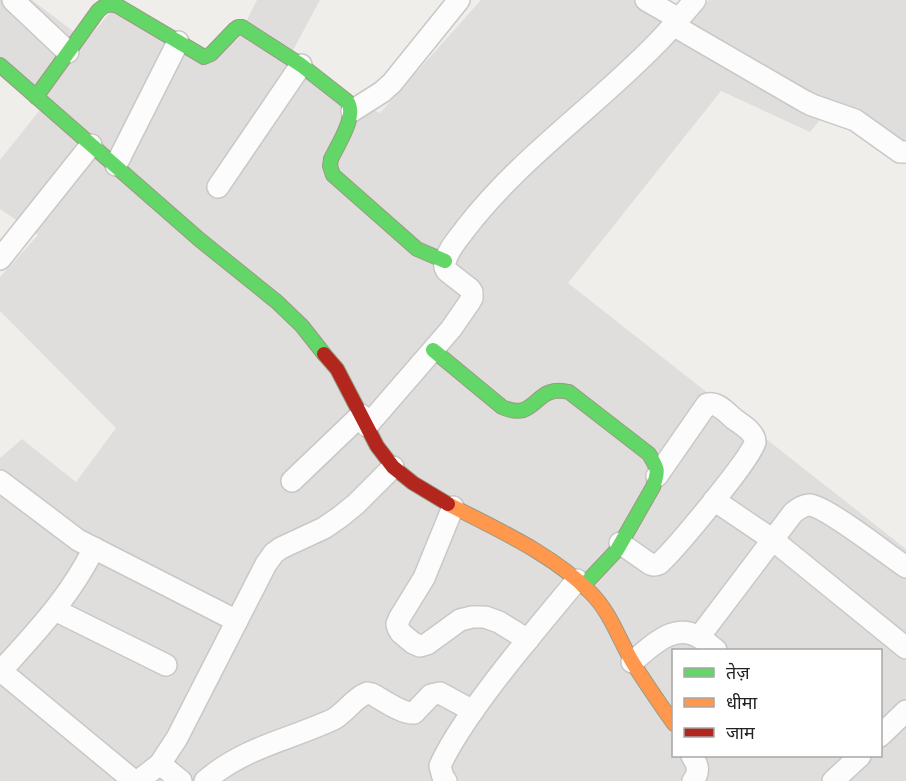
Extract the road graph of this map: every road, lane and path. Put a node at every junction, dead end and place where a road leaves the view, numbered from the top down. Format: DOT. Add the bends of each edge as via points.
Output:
graph roads {
  1 [pos="13,0"];
  2 [pos="459,0"];
  3 [pos="646,0"];
  4 [pos="695,0"];
  5 [pos="676,22"];
  6 [pos="178,42"];
  7 [pos="68,52"];
  8 [pos="0,65"];
  9 [pos="301,65"];
  10 [pos="36,97"];
  11 [pos="352,111"];
  12 [pos="92,145"];
  13 [pos="906,152"];
  14 [pos="116,165"];
  15 [pos="218,187"];
  16 [pos="0,260"];
  17 [pos="445,261"];
  18 [pos="433,350"];
  19 [pos="364,420"];
  20 [pos="393,467"];
  21 [pos="657,476"];
  22 [pos="0,481"];
  23 [pos="292,481"];
  24 [pos="714,500"];
  25 [pos="453,507"];
  26 [pos="772,540"];
  27 [pos="621,543"];
  28 [pos="94,548"];
  29 [pos="906,567"];
  30 [pos="580,583"];
  31 [pos="55,610"];
  32 [pos="237,621"];
  33 [pos="699,637"];
  34 [pos="528,640"];
  35 [pos="906,648"];
  36 [pos="714,649"];
  37 [pos="632,662"];
  38 [pos="166,666"];
  39 [pos="0,672"];
  40 [pos="473,711"];
  41 [pos="906,711"];
  42 [pos="672,721"];
  43 [pos="882,734"];
  44 [pos="694,757"];
  45 [pos="852,758"];
  46 [pos="160,764"];
  47 [pos="136,781"];
  48 [pos="181,781"];
  49 [pos="205,781"];
  50 [pos="446,781"];
  51 [pos="693,781"];
  52 [pos="833,781"];
  1 -- 7 [label="street"];
  2 -- 11 [label="street" via="392,83"];
  3 -- 5 [label="street"];
  4 -- 5 [label="street"];
  5 -- 13 [label="street" via="812,105 855,120 900,152"];
  5 -- 17 [label="street" via="656,45 518,170 454,243"];
  6 -- 7 [label="street" via="109,4 98,11"];
  6 -- 9 [label="street" via="204,57 242,27"];
  6 -- 14 [label="street"];
  7 -- 10 [label="street"];
  8 -- 10 [label="street"];
  9 -- 11 [label="street" via="347,101"];
  9 -- 15 [label="street"];
  10 -- 12 [label="street"];
  11 -- 17 [label="street" via="331,159 331,171 417,249"];
  12 -- 14 [label="street"];
  12 -- 16 [label="street"];
  14 -- 19 [label="street" via="302,326 337,369"];
  17 -- 18 [label="street" via="447,271 470,289 472,298"];
  18 -- 19 [label="street"];
  18 -- 21 [label="street" via="510,412 529,408 553,390 569,392 649,454 657,467"];
  19 -- 20 [label="street"];
  19 -- 23 [label="street"];
  20 -- 25 [label="street"];
  20 -- 32 [label="street" via="340,518 274,553"];
  21 -- 24 [label="street" via="703,408 716,405 749,431 755,443"];
  21 -- 27 [label="street"];
  22 -- 28 [label="street"];
  24 -- 26 [label="street"];
  24 -- 27 [label="street" via="658,565 650,564"];
  25 -- 30 [label="street" via="512,537"];
  25 -- 34 [label="street" via="398,628 420,646 460,620 485,617"];
  26 -- 29 [label="street" via="793,513 809,505 836,518"];
  26 -- 33 [label="street"];
  26 -- 35 [label="street"];
  27 -- 30 [label="street"];
  28 -- 31 [label="street"];
  28 -- 32 [label="street"];
  30 -- 34 [label="street"];
  30 -- 37 [label="street" via="611,620"];
  31 -- 38 [label="street"];
  31 -- 39 [label="street"];
  32 -- 46 [label="street"];
  33 -- 36 [label="street"];
  33 -- 37 [label="street" via="687,632 665,636"];
  34 -- 40 [label="street"];
  37 -- 42 [label="street"];
  39 -- 47 [label="street"];
  40 -- 49 [label="street" via="440,693 431,695 410,714 367,693 334,719 238,757"];
  40 -- 50 [label="street" via="440,766"];
  41 -- 43 [label="street"];
  44 -- 51 [label="street" via="698,771"];
  45 -- 52 [label="street"];
  46 -- 47 [label="street"];
  46 -- 48 [label="street"];
}
